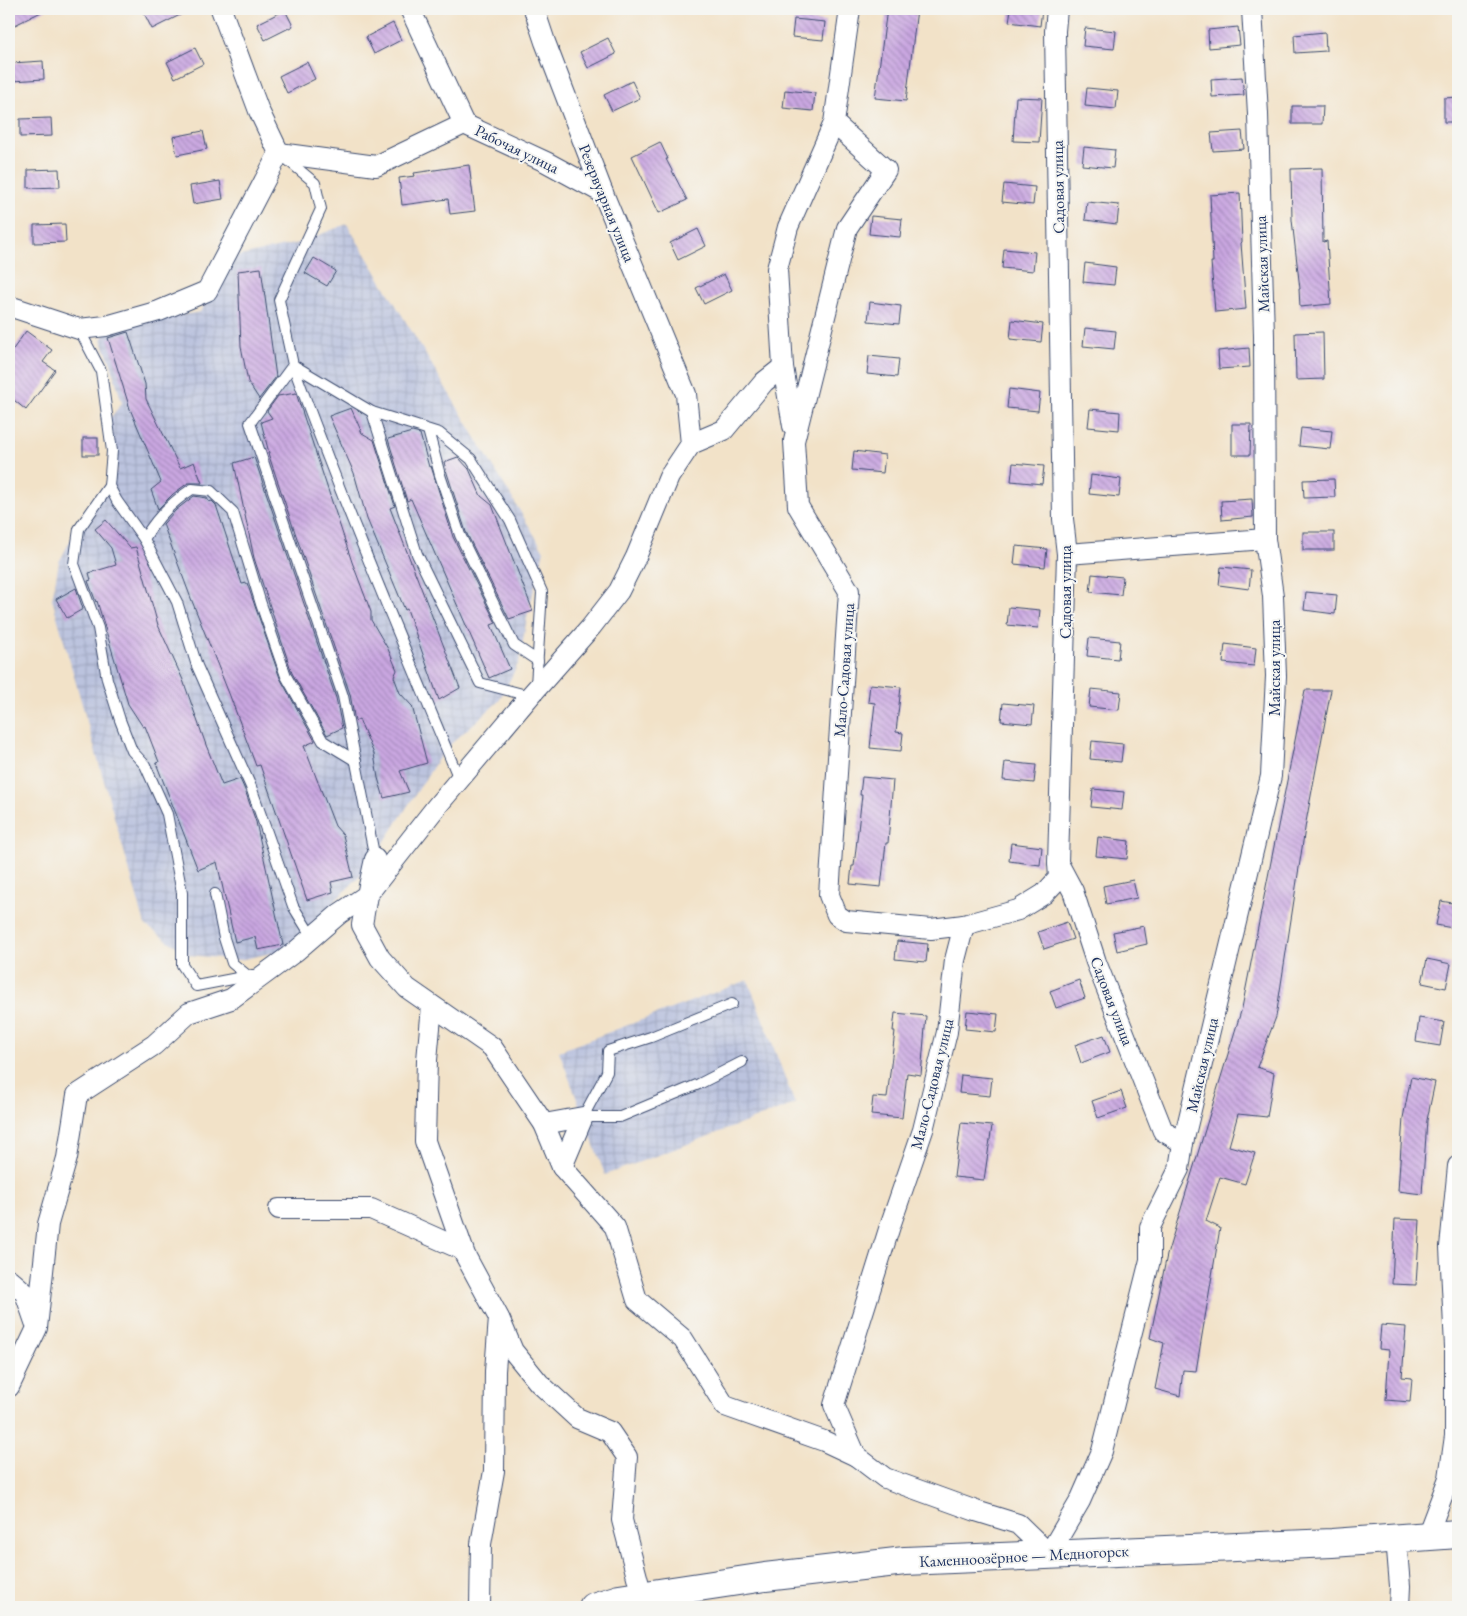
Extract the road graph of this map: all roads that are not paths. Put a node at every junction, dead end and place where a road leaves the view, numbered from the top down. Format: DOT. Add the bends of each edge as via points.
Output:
graph roads {
  1 [pos="222,9"];
  2 [pos="410,9"];
  3 [pos="534,9"];
  4 [pos="850,9"];
  5 [pos="1057,9"];
  6 [pos="1252,9"];
  7 [pos="834,123"];
  8 [pos="464,124"];
  9 [pos="279,153"];
  10 [pos="603,193"];
  11 [pos="9,306"];
  12 [pos="79,329"];
  13 [pos="293,365"];
  14 [pos="783,367"];
  15 [pos="372,412"];
  16 [pos="428,430"];
  17 [pos="794,441"];
  18 [pos="691,444"];
  19 [pos="110,486"];
  20 [pos="144,539"];
  21 [pos="1265,539"];
  22 [pos="1067,554"];
  23 [pos="538,661"];
  24 [pos="533,692"];
  25 [pos="356,761"];
  26 [pos="459,779"];
  27 [pos="375,859"];
  28 [pos="1058,863"];
  29 [pos="215,894"];
  30 [pos="367,895"];
  31 [pos="964,925"];
  32 [pos="312,937"];
  33 [pos="272,969"];
  34 [pos="248,976"];
  35 [pos="732,1004"];
  36 [pos="432,1006"];
  37 [pos="742,1062"];
  38 [pos="584,1117"];
  39 [pos="544,1124"];
  40 [pos="1183,1143"];
  41 [pos="1458,1166"];
  42 [pos="562,1167"];
  43 [pos="279,1209"];
  44 [pos="463,1250"];
  45 [pos="9,1279"];
  46 [pos="499,1318"];
  47 [pos="37,1328"];
  48 [pos="9,1387"];
  49 [pos="856,1456"];
  50 [pos="1458,1534"];
  51 [pos="1428,1536"];
  52 [pos="1396,1538"];
  53 [pos="1049,1554"];
  54 [pos="642,1596"];
  55 [pos="480,1607"];
  56 [pos="593,1607"];
  57 [pos="1399,1607"];
  1 -- 9 [label="street" via="259,111"];
  2 -- 8 [label="street, Рабочая улица"];
  3 -- 10 [label="street, Резервуарная улица"];
  4 -- 7 [label="street"];
  5 -- 22 [label="street, Садовая улица" via="1063,519"];
  6 -- 21 [label="street, Майская улица" via="1264,336"];
  7 -- 14 [label="street" via="788,227 778,269"];
  7 -- 17 [label="street, Мало-Садовая улица" via="886,170 848,228"];
  8 -- 9 [label="street" via="376,166"];
  8 -- 10 [label="street, Рабочая улица"];
  9 -- 12 [label="street" via="208,290 159,311 106,326"];
  9 -- 13 [label="lane" via="315,183 321,209 279,300"];
  10 -- 18 [label="street, Резервуарная улица" via="686,394"];
  11 -- 12 [label="street"];
  12 -- 19 [label="lane" via="101,371 112,451"];
  13 -- 15 [label="lane"];
  13 -- 25 [label="lane" via="250,423 343,696"];
  13 -- 26 [label="lane"];
  14 -- 17 [label="street"];
  14 -- 18 [label="street" via="764,382 724,430"];
  15 -- 16 [label="lane"];
  15 -- 24 [label="lane" via="417,554 480,683"];
  16 -- 23 [label="lane" via="460,535 514,645"];
  16 -- 23 [label="lane" via="439,433 471,458 510,520 542,592"];
  17 -- 31 [label="street, Мало-Садовая улица" via="798,506 849,591 829,895 836,915 846,921 931,929"];
  18 -- 24 [label="street" via="669,477 619,591"];
  19 -- 20 [label="lane"];
  19 -- 34 [label="lane" via="78,529 74,564 98,628 107,679 120,720 132,751 145,766 167,814 182,893 182,965 196,986"];
  20 -- 25 [label="lane" via="175,500 192,488 211,491 233,512 286,676 323,741"];
  20 -- 32 [label="lane" via="177,602 197,666 251,787 293,906"];
  21 -- 22 [label="street"];
  21 -- 40 [label="street, Майская улица" via="1273,596 1276,676 1271,776"];
  22 -- 28 [label="street, Садовая улица"];
  23 -- 24 [label="lane"];
  24 -- 26 [label="street"];
  25 -- 27 [label="lane"];
  26 -- 30 [label="street"];
  27 -- 30 [label="street"];
  28 -- 31 [label="street" via="1059,878 1044,894 1018,910"];
  28 -- 40 [label="street, Садовая улица" via="1073,891 1096,962 1163,1131"];
  29 -- 34 [label="lane" via="232,964"];
  30 -- 32 [label="street"];
  30 -- 36 [label="street" via="362,925 380,958 407,988"];
  31 -- 49 [label="street, Мало-Садовая улица" via="955,960 948,1032 923,1130 834,1405"];
  32 -- 33 [label="street"];
  33 -- 34 [label="lane"];
  33 -- 47 [label="street" via="230,999 189,1013 154,1045 77,1096 67,1158 48,1224"];
  35 -- 38 [label="lane" via="608,1051 607,1072"];
  36 -- 39 [label="street" via="492,1047"];
  36 -- 44 [label="street" via="425,1141"];
  37 -- 38 [label="lane" via="620,1117"];
  38 -- 39 [label="street"];
  38 -- 42 [label="street"];
  39 -- 42 [label="street"];
  40 -- 53 [label="street, Майская улица" via="1179,1170 1150,1227 1150,1260 1102,1451 1080,1501"];
  41 -- 51 [label="street" via="1450,1247 1456,1436 1449,1478"];
  42 -- 49 [label="street" via="615,1227 638,1300 683,1340 725,1406 824,1441"];
  43 -- 44 [label="street" via="371,1209"];
  44 -- 46 [label="street"];
  45 -- 47 [label="street" via="25,1293"];
  46 -- 54 [label="street" via="513,1351 540,1383 577,1418 610,1432 627,1457 622,1520"];
  46 -- 55 [label="street" via="494,1472 481,1544"];
  47 -- 48 [label="street"];
  49 -- 53 [label="street" via="885,1478 1018,1524"];
  50 -- 51 [label="main road, Каменноозёрное — Медногорск"];
  51 -- 52 [label="main road, Каменноозёрное — Медногорск"];
  52 -- 53 [label="main road, Каменноозёрное — Медногорск"];
  52 -- 57 [label="street"];
  53 -- 54 [label="main road, Каменноозёрное — Медногорск" via="905,1561 765,1577"];
  54 -- 56 [label="main road, Каменноозёрное — Медногорск"];
}
